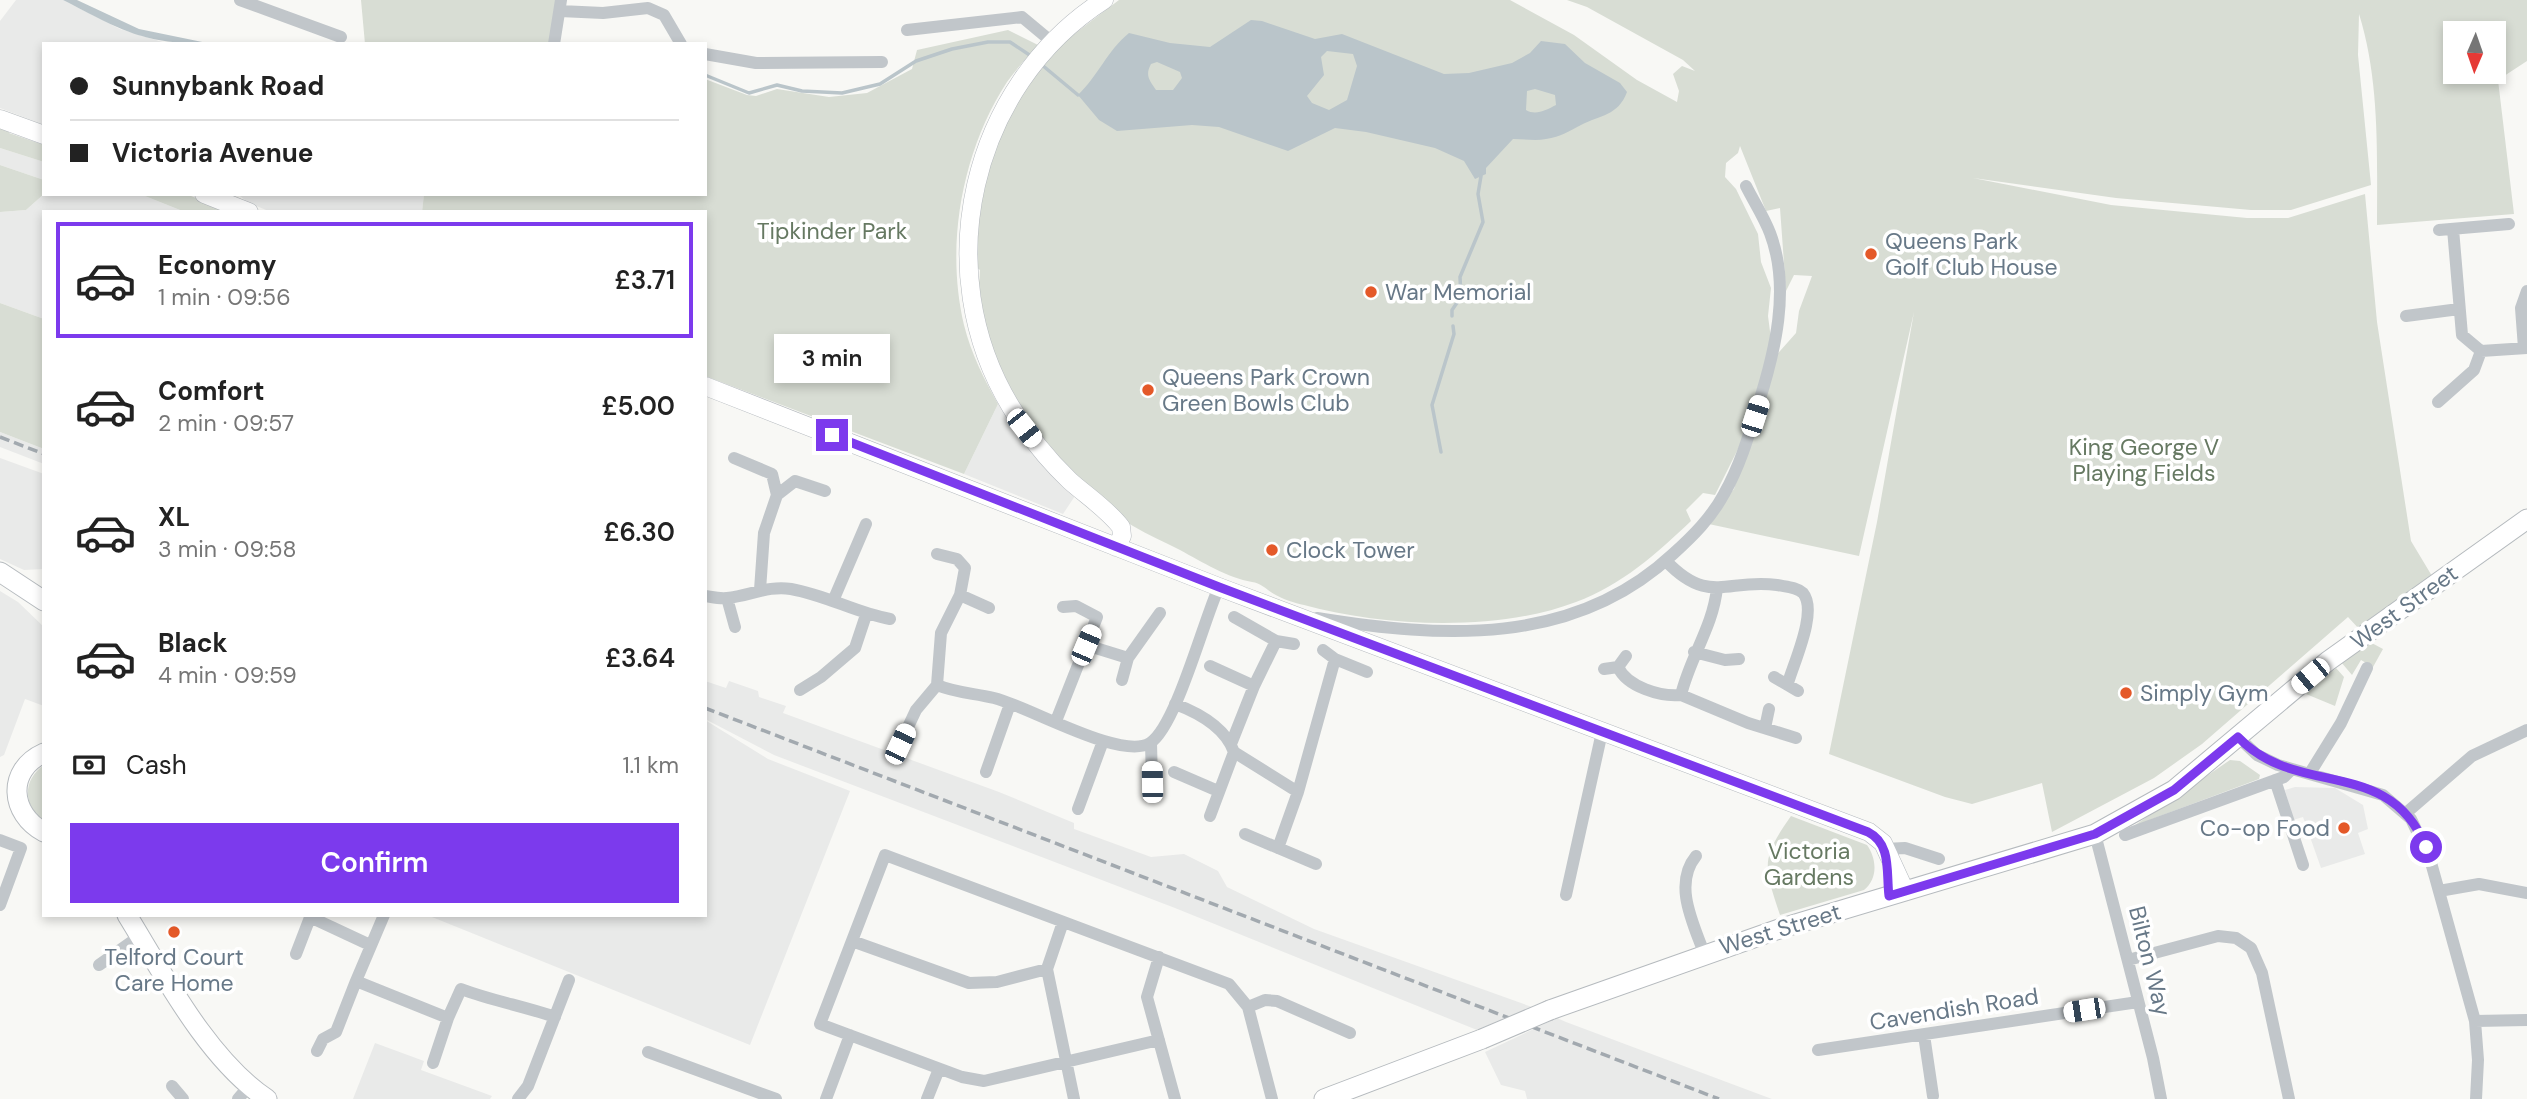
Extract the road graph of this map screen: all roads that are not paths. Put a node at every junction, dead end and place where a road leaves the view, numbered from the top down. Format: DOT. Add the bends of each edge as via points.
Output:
graph roads {
  1 [pos="240,0"];
  2 [pos="1104,0"];
  3 [pos="560,5"];
  4 [pos="906,30"];
  5 [pos="341,37"];
  6 [pos="554,42"];
  7 [pos="680,42"];
  8 [pos="1047,48"];
  9 [pos="707,54"];
  10 [pos="882,62"];
  11 [pos="0,119"];
  12 [pos="42,134"];
  13 [pos="1746,187"];
  14 [pos="209,196"];
  15 [pos="244,210"];
  16 [pos="2508,224"];
  17 [pos="2527,291"];
  18 [pos="2459,309"];
  19 [pos="2406,316"];
  20 [pos="2526,348"];
  21 [pos="2481,351"];
  22 [pos="707,390"];
  23 [pos="2438,402"];
  24 [pos="734,458"];
  25 [pos="825,491"];
  26 [pos="777,495"];
  27 [pos="2527,519"];
  28 [pos="866,524"];
  29 [pos="1116,547"];
  30 [pos="937,554"];
  31 [pos="1666,561"];
  32 [pos="8,576"];
  33 [pos="42,584"];
  34 [pos="1219,587"];
  35 [pos="1717,589"];
  36 [pos="760,590"];
  37 [pos="960,595"];
  38 [pos="707,596"];
  39 [pos="727,598"];
  40 [pos="42,600"];
  41 [pos="833,601"];
  42 [pos="1063,607"];
  43 [pos="989,608"];
  44 [pos="1160,613"];
  45 [pos="1296,614"];
  46 [pos="866,615"];
  47 [pos="1234,617"];
  48 [pos="890,619"];
  49 [pos="735,627"];
  50 [pos="1405,630"];
  51 [pos="1276,641"];
  52 [pos="1294,644"];
  53 [pos="1086,645"];
  54 [pos="1323,650"];
  55 [pos="1694,652"];
  56 [pos="1395,653"];
  57 [pos="1626,656"];
  58 [pos="1128,658"];
  59 [pos="1335,659"];
  60 [pos="1740,659"];
  61 [pos="1210,666"];
  62 [pos="2367,668"];
  63 [pos="1367,672"];
  64 [pos="1773,677"];
  65 [pos="1122,681"];
  66 [pos="937,685"];
  67 [pos="1254,686"];
  68 [pos="800,690"];
  69 [pos="1681,695"];
  70 [pos="1175,704"];
  71 [pos="1010,705"];
  72 [pos="1769,709"];
  73 [pos="1056,721"];
  74 [pos="1765,728"];
  75 [pos="2527,730"];
  76 [pos="1602,732"];
  77 [pos="2238,737"];
  78 [pos="1796,738"];
  79 [pos="1103,741"];
  80 [pos="1151,743"];
  81 [pos="900,744"];
  82 [pos="1233,748"];
  83 [pos="42,753"];
  84 [pos="2292,769"];
  85 [pos="986,772"];
  86 [pos="1174,772"];
  87 [pos="2309,773"];
  88 [pos="2275,780"];
  89 [pos="1152,782"];
  90 [pos="1218,792"];
  91 [pos="1298,792"];
  92 [pos="1078,809"];
  93 [pos="2406,813"];
  94 [pos="1210,816"];
  95 [pos="42,830"];
  96 [pos="1245,834"];
  97 [pos="2095,834"];
  98 [pos="2125,835"];
  99 [pos="0,840"];
  100 [pos="1278,848"];
  101 [pos="1886,850"];
  102 [pos="1696,856"];
  103 [pos="1939,859"];
  104 [pos="1316,864"];
  105 [pos="2303,865"];
  106 [pos="2439,891"];
  107 [pos="2527,892"];
  108 [pos="1897,894"];
  109 [pos="1566,895"];
  110 [pos="0,905"];
  111 [pos="128,917"];
  112 [pos="311,917"];
  113 [pos="313,917"];
  114 [pos="383,917"];
  115 [pos="1063,922"];
  116 [pos="140,936"];
  117 [pos="852,941"];
  118 [pos="370,945"];
  119 [pos="1704,953"];
  120 [pos="296,954"];
  121 [pos="1159,957"];
  122 [pos="2128,960"];
  123 [pos="99,965"];
  124 [pos="1047,969"];
  125 [pos="569,980"];
  126 [pos="356,981"];
  127 [pos="2138,1002"];
  128 [pos="1248,1007"];
  129 [pos="555,1017"];
  130 [pos="448,1018"];
  131 [pos="2527,1020"];
  132 [pos="2475,1021"];
  133 [pos="1350,1033"];
  134 [pos="850,1035"];
  135 [pos="1923,1035"];
  136 [pos="1159,1040"];
  137 [pos="1818,1050"];
  138 [pos="317,1051"];
  139 [pos="648,1052"];
  140 [pos="1066,1060"];
  141 [pos="433,1063"];
  142 [pos="939,1069"];
  143 [pos="172,1086"];
  144 [pos="244,1092"];
  145 [pos="1933,1096"];
  146 [pos="1334,1097"];
  147 [pos="183,1099"];
  148 [pos="267,1099"];
  149 [pos="518,1099"];
  150 [pos="776,1099"];
  151 [pos="826,1099"];
  152 [pos="928,1099"];
  153 [pos="1074,1099"];
  154 [pos="1175,1099"];
  155 [pos="1272,1099"];
  156 [pos="2161,1099"];
  157 [pos="2289,1099"];
  158 [pos="2476,1099"];
  1 -- 5 [label="street"];
  2 -- 8 [label="street"];
  3 -- 6 [label="street"];
  3 -- 7 [label="street" via="603,13 648,8 664,15"];
  4 -- 8 [label="street" via="1022,18"];
  8 -- 29 [label="street" via="998,119 975,186 968,239 973,311 987,359 1011,407 1046,456 1121,527"];
  9 -- 10 [label="street" via="756,63"];
  11 -- 12 [label="street"];
  13 -- 31 [label="street" via="1771,234 1781,290 1772,360 1727,489 1695,534"];
  14 -- 15 [label="street"];
  16 -- 18 [label="street" via="2446,229"];
  17 -- 20 [label="street" via="2521,308"];
  18 -- 19 [label="street"];
  18 -- 21 [label="street" via="2462,335"];
  20 -- 21 [label="street"];
  21 -- 23 [label="street" via="2474,370"];
  22 -- 29 [label="street"];
  24 -- 26 [label="street" via="772,474"];
  25 -- 26 [label="street" via="794,481"];
  26 -- 36 [label="street" via="764,533"];
  27 -- 77 [label="main road, West Street" via="2328,661"];
  28 -- 41 [label="street"];
  29 -- 34 [label="street"];
  30 -- 37 [label="street" via="957,559 965,568"];
  31 -- 35 [label="street" via="1691,582"];
  31 -- 50 [label="street" via="1616,597 1563,617 1486,631"];
  32 -- 33 [label="main road"];
  32 -- 40 [label="main road"];
  34 -- 45 [label="street"];
  34 -- 70 [label="street"];
  35 -- 55 [label="street" via="1713,616"];
  35 -- 64 [label="street" via="1766,584 1799,590 1807,596 1808,618 1793,687"];
  36 -- 39 [label="street"];
  36 -- 41 [label="street" via="790,588"];
  37 -- 43 [label="street"];
  37 -- 66 [label="street" via="941,633"];
  38 -- 39 [label="street"];
  39 -- 49 [label="street"];
  41 -- 46 [label="street"];
  42 -- 53 [label="street" via="1076,606 1097,617"];
  44 -- 58 [label="street"];
  45 -- 50 [label="street"];
  45 -- 56 [label="street"];
  46 -- 48 [label="street"];
  46 -- 68 [label="street" via="855,648"];
  47 -- 51 [label="street"];
  50 -- 56 [label="street"];
  51 -- 52 [label="street"];
  51 -- 67 [label="street"];
  53 -- 58 [label="street"];
  53 -- 73 [label="street"];
  54 -- 59 [label="street"];
  55 -- 60 [label="street"];
  55 -- 69 [label="street"];
  56 -- 76 [label="street"];
  57 -- 69 [label="street" via="1611,668 1643,687"];
  58 -- 65 [label="street"];
  59 -- 63 [label="street"];
  59 -- 91 [label="street"];
  61 -- 67 [label="street"];
  62 -- 87 [label="street" via="2341,723"];
  66 -- 71 [label="street"];
  66 -- 81 [label="street" via="916,710"];
  67 -- 82 [label="street"];
  69 -- 74 [label="street"];
  70 -- 80 [label="street"];
  70 -- 82 [label="street" via="1203,715"];
  71 -- 73 [label="street"];
  71 -- 85 [label="street"];
  72 -- 74 [label="street"];
  73 -- 79 [label="street"];
  74 -- 78 [label="street"];
  75 -- 93 [label="street" via="2472,756"];
  76 -- 101 [label="street" via="1868,832 1880,839"];
  76 -- 109 [label="street"];
  77 -- 84 [label="street" via="2257,755"];
  77 -- 97 [label="main road, West Street" via="2174,790"];
  79 -- 80 [label="street" via="1138,748"];
  79 -- 92 [label="street"];
  80 -- 89 [label="street"];
  82 -- 90 [label="street"];
  82 -- 91 [label="street"];
  83 -- 95 [label="main road" via="23,770 16,793 23,816"];
  84 -- 87 [label="street"];
  84 -- 88 [label="street"];
  86 -- 90 [label="street"];
  87 -- 93 [label="street" via="2383,795"];
  88 -- 98 [label="street"];
  88 -- 105 [label="street"];
  90 -- 94 [label="street"];
  91 -- 100 [label="street"];
  93 -- 106 [label="street" via="2421,835"];
  96 -- 100 [label="street"];
  97 -- 108 [label="main road, West Street"];
  97 -- 122 [label="street, Bilton Way"];
  99 -- 110 [label="street" via="21,848"];
  100 -- 104 [label="street"];
  101 -- 103 [label="street" via="1905,848"];
  101 -- 108 [label="street"];
  102 -- 119 [label="street" via="1687,869 1685,891"];
  106 -- 107 [label="street" via="2479,884"];
  106 -- 132 [label="street"];
  108 -- 119 [label="main road, West Street"];
  111 -- 116 [label="main road"];
  112 -- 120 [label="street"];
  113 -- 118 [label="street"];
  114 -- 118 [label="street"];
  115 -- 117 [label="street" via="885,855"];
  115 -- 121 [label="street"];
  115 -- 124 [label="street"];
  116 -- 123 [label="street"];
  116 -- 144 [label="main road"];
  117 -- 124 [label="street" via="969,983 997,982"];
  117 -- 134 [label="street" via="820,1024"];
  118 -- 126 [label="street"];
  119 -- 146 [label="main road, West Street, bridge"];
  121 -- 128 [label="street" via="1229,984"];
  121 -- 136 [label="street" via="1147,991"];
  122 -- 127 [label="street, Bilton Way"];
  122 -- 157 [label="street" via="2218,936 2236,938 2251,948 2262,973"];
  124 -- 140 [label="street"];
  125 -- 129 [label="street"];
  126 -- 130 [label="street"];
  126 -- 138 [label="street" via="336,1032 323,1040"];
  127 -- 135 [label="street, Cavendish Road"];
  127 -- 156 [label="street, Bilton Way"];
  128 -- 133 [label="street" via="1265,1000 1278,1001"];
  128 -- 155 [label="street"];
  129 -- 130 [label="street" via="515,1003 501,1004 463,983"];
  129 -- 149 [label="street" via="528,1086"];
  130 -- 141 [label="street"];
  131 -- 132 [label="street"];
  132 -- 158 [label="street"];
  134 -- 142 [label="street"];
  134 -- 151 [label="street"];
  135 -- 137 [label="street, Cavendish Road"];
  135 -- 145 [label="street"];
  136 -- 140 [label="street"];
  136 -- 154 [label="street"];
  139 -- 150 [label="street"];
  140 -- 142 [label="street" via="984,1081"];
  140 -- 153 [label="street"];
  142 -- 152 [label="street"];
  143 -- 147 [label="street"];
  144 -- 148 [label="main road"];
}
